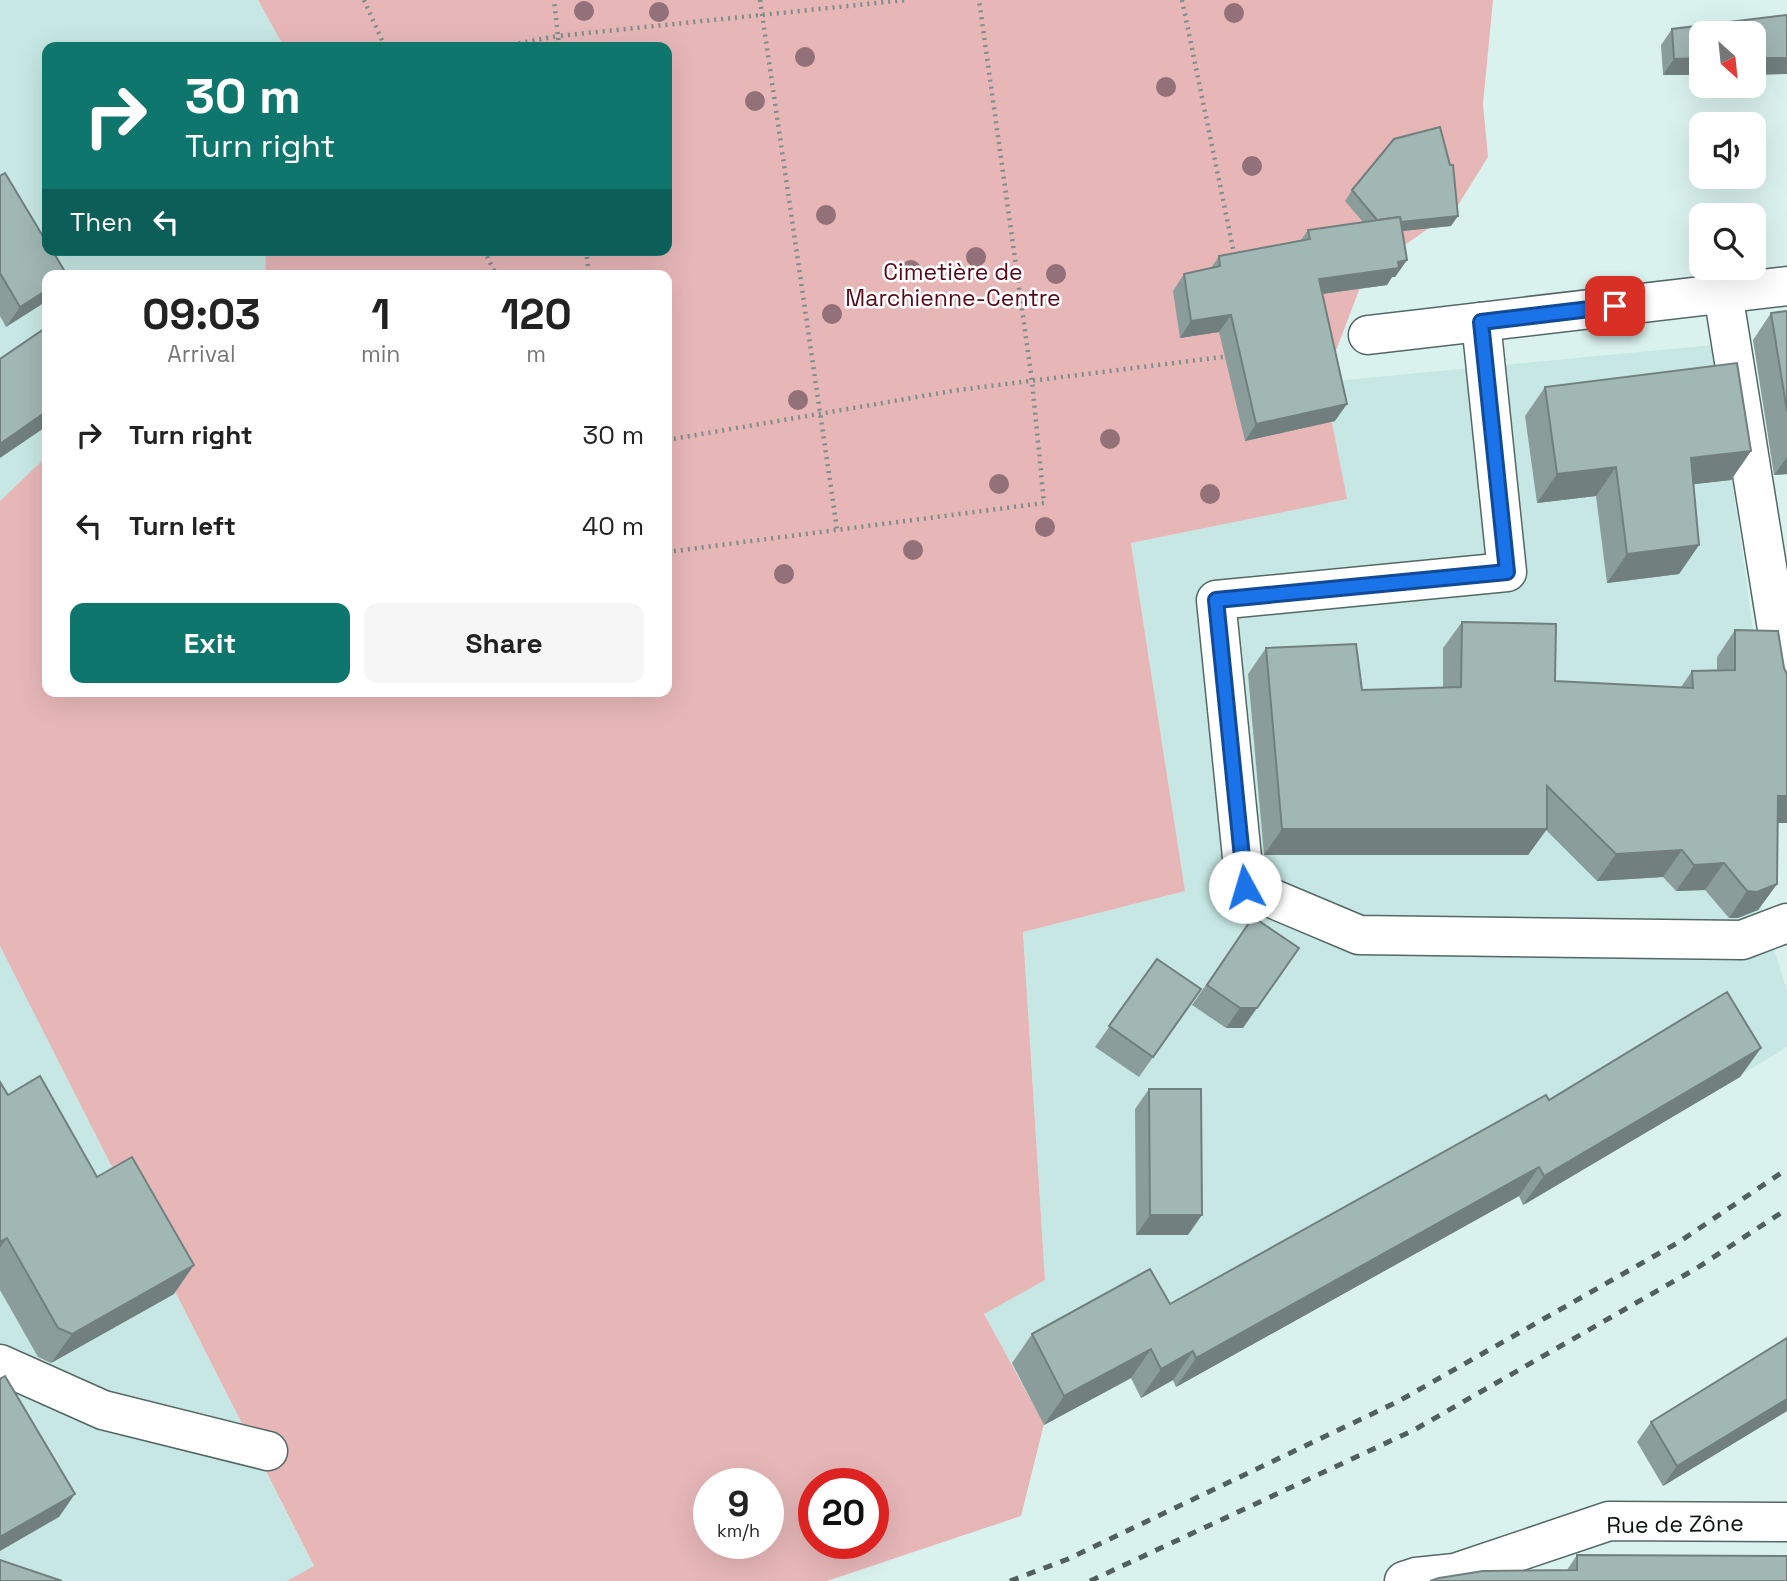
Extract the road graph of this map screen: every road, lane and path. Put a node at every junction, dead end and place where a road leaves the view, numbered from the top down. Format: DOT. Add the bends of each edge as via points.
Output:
graph roads {
  1 [pos="364,0"];
  2 [pos="554,0"];
  3 [pos="760,0"];
  4 [pos="906,0"];
  5 [pos="979,0"];
  6 [pos="1182,0"];
  7 [pos="762,16"];
  8 [pos="558,36"];
  9 [pos="383,42"];
  10 [pos="525,42"];
  11 [pos="559,42"];
  12 [pos="1238,269"];
  13 [pos="1787,286"];
  14 [pos="1723,293"];
  15 [pos="1481,322"];
  16 [pos="1368,335"];
  17 [pos="1235,355"];
  18 [pos="1032,381"];
  19 [pos="820,413"];
  20 [pos="672,439"];
  21 [pos="837,529"];
  22 [pos="672,551"];
  23 [pos="1787,691"];
  24 [pos="1787,923"];
  25 [pos="0,1364"];
  26 [pos="268,1451"];
  27 [pos="1787,1522"];
  28 [pos="1455,1577"];
  29 [pos="1404,1581"];
  1 -- 9 [label="path"];
  2 -- 8 [label="path"];
  3 -- 7 [label="path"];
  4 -- 7 [label="path"];
  5 -- 18 [label="path"];
  6 -- 12 [label="path"];
  7 -- 8 [label="path"];
  7 -- 19 [label="path"];
  8 -- 10 [label="path"];
  8 -- 11 [label="path"];
  13 -- 14 [label="street"];
  14 -- 15 [label="street"];
  14 -- 23 [label="street"];
  15 -- 16 [label="street"];
  15 -- 24 [label="street" via="1507,572 1216,600 1245,887 1359,935 1742,940"];
  17 -- 18 [label="path"];
  18 -- 19 [label="path"];
  18 -- 21 [label="path" via="1044,503"];
  19 -- 20 [label="path"];
  19 -- 21 [label="path"];
  21 -- 22 [label="path"];
  25 -- 26 [label="street" via="103,1410"];
  27 -- 28 [label="street, Rue de Zône" via="1609,1521"];
  28 -- 29 [label="street, Rue de Zône"];
}
